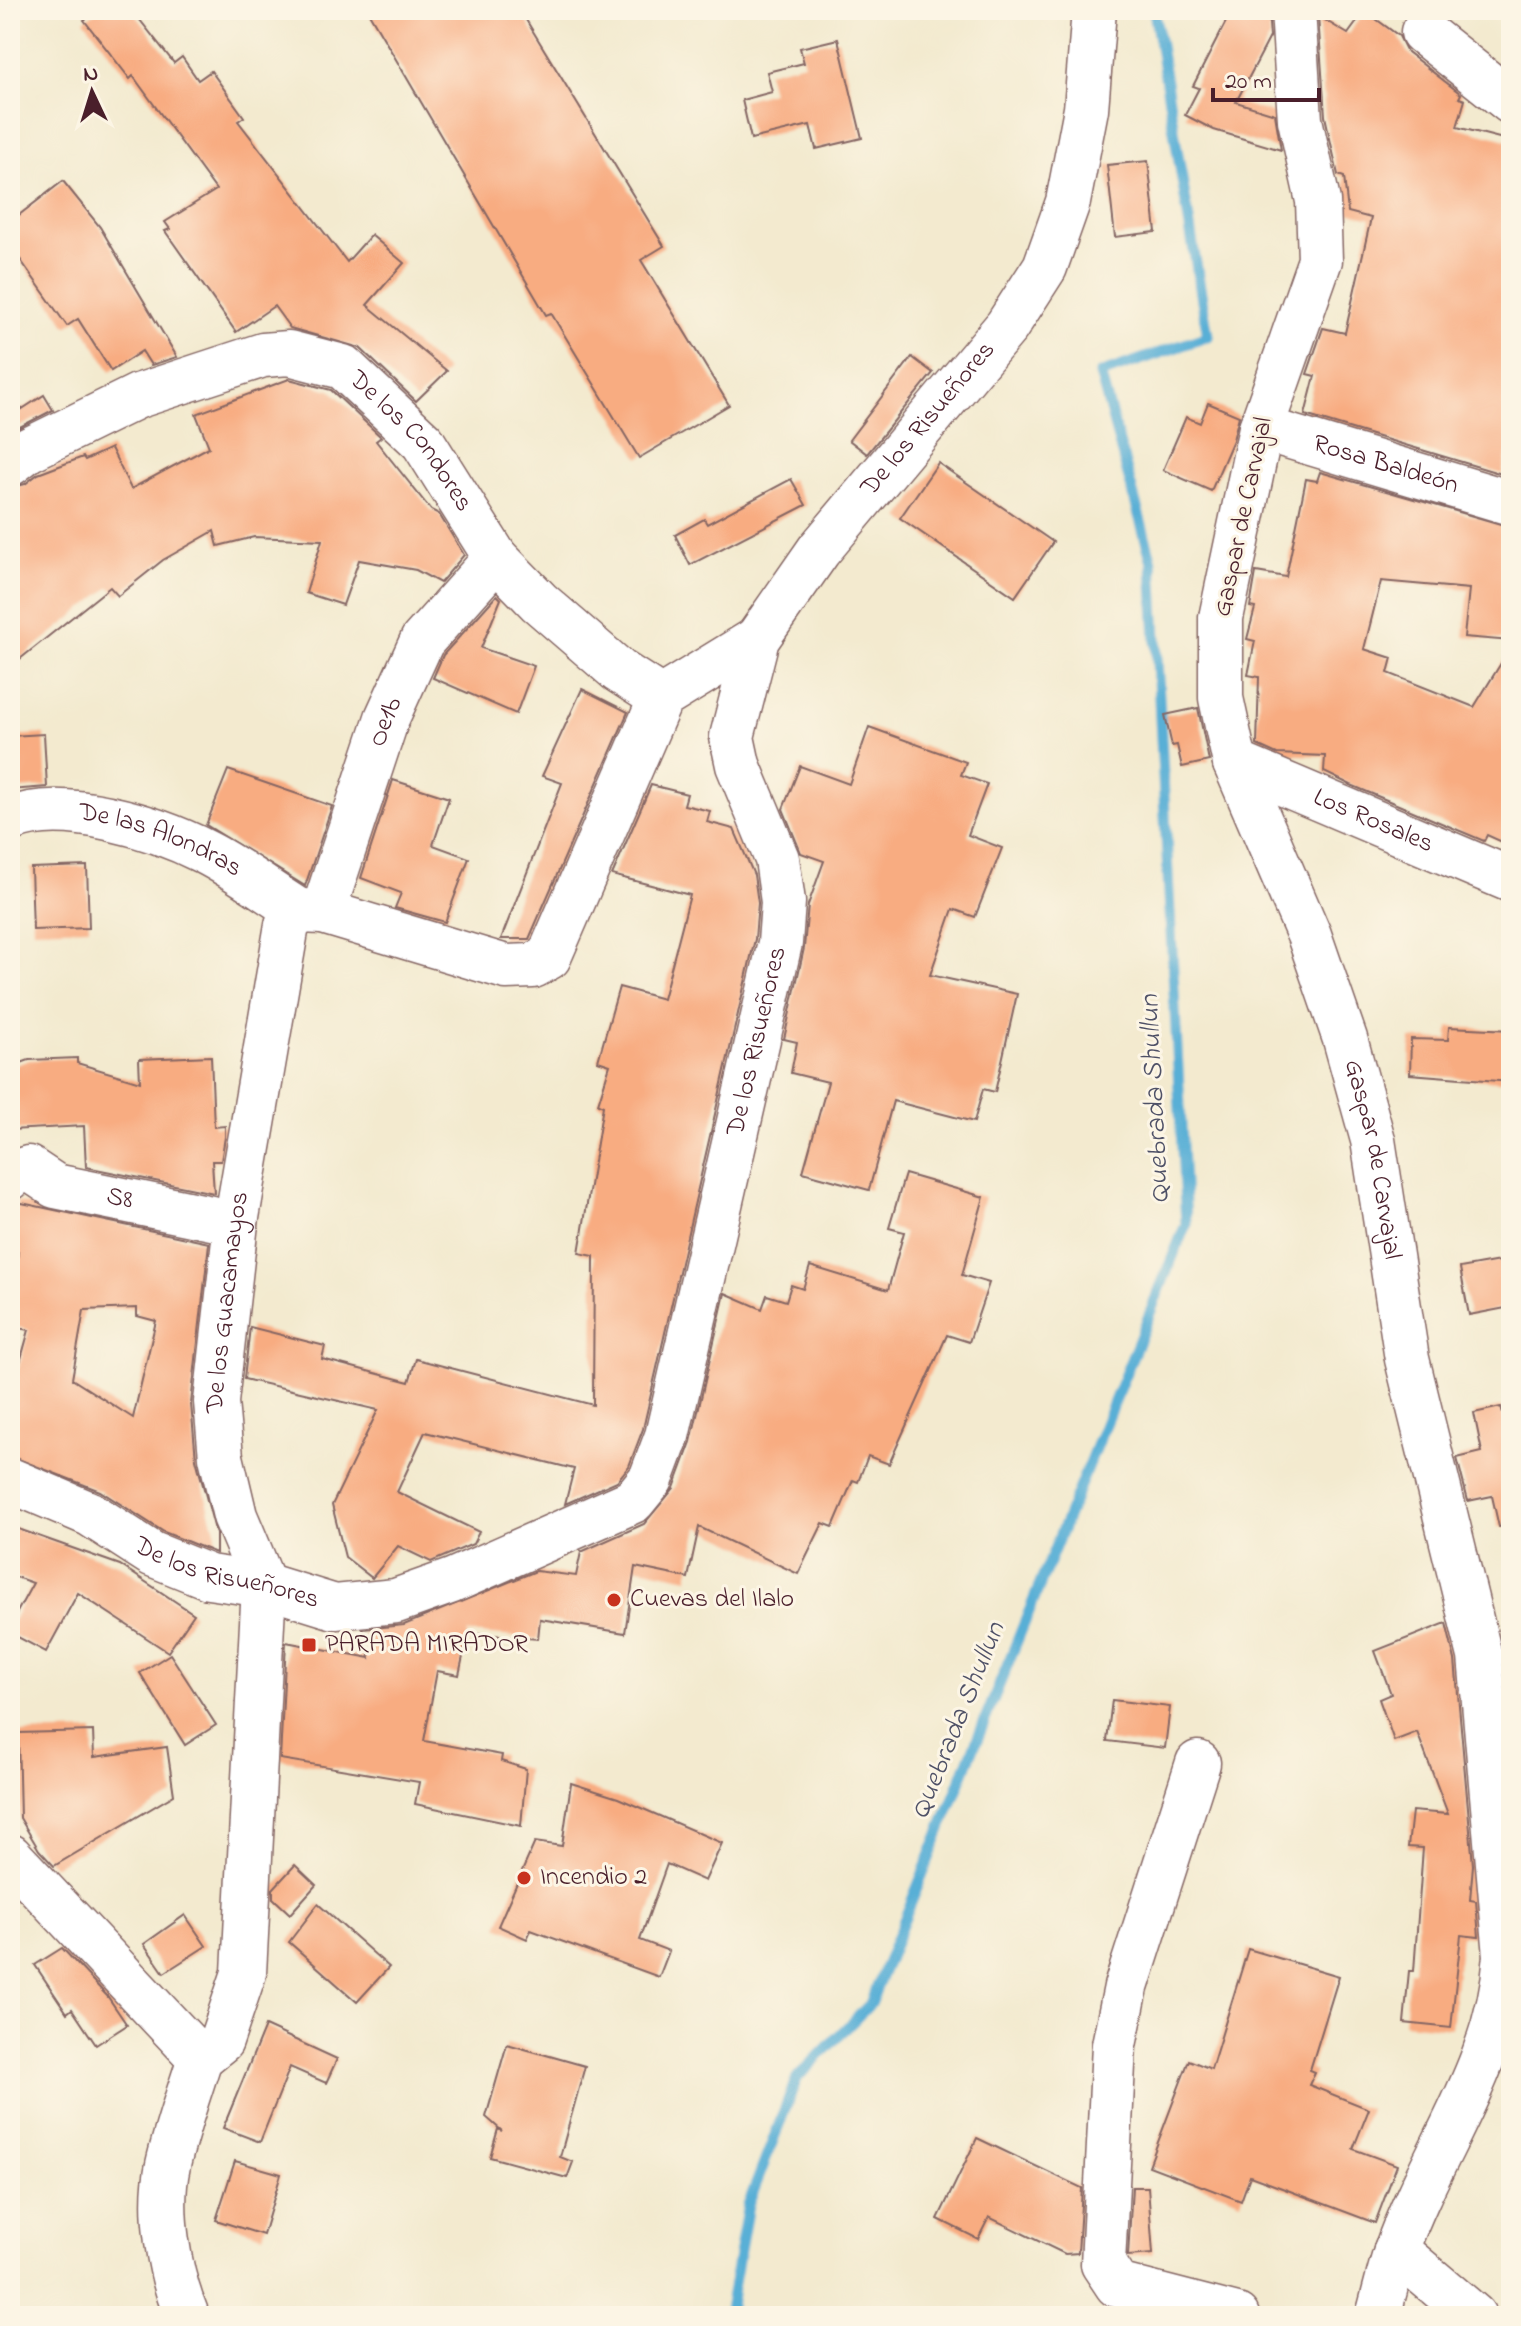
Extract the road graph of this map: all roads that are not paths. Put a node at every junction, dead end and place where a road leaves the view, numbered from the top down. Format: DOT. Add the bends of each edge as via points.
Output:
graph roads {
  1 [pos="1094,10"];
  2 [pos="1293,10"];
  3 [pos="1423,32"];
  4 [pos="1511,102"];
  5 [pos="1261,428"];
  6 [pos="10,464"];
  7 [pos="1511,503"];
  8 [pos="496,558"];
  9 [pos="757,639"];
  10 [pos="661,698"];
  11 [pos="1235,763"];
  12 [pos="10,820"];
  13 [pos="1511,880"];
  14 [pos="311,912"];
  15 [pos="10,1178"];
  16 [pos="236,1223"];
  17 [pos="10,1480"];
  18 [pos="264,1585"];
  19 [pos="1496,1646"];
  20 [pos="1198,1763"];
  21 [pos="10,1856"];
  22 [pos="200,2058"];
  23 [pos="1396,2250"];
  24 [pos="187,2316"];
  25 [pos="1237,2316"];
  26 [pos="1378,2316"];
  27 [pos="1474,2316"];
  1 -- 9 [label="street, De los Risueñores" via="1086,109 1068,202 1045,267 1007,326 819,550"];
  2 -- 5 [label="street, Gaspar de Carvajal" via="1300,120 1318,201 1320,260"];
  3 -- 4 [label="street"];
  5 -- 7 [label="street, Rosa Baldeón"];
  5 -- 11 [label="street, Gaspar de Carvajal" via="1221,618 1221,698"];
  6 -- 8 [label="street, De los Condores" via="138,396 263,355 289,353 343,367 423,442"];
  8 -- 10 [label="street, De los Condores" via="619,671"];
  8 -- 14 [label="street, Oe1b" via="422,641"];
  9 -- 10 [label="street"];
  9 -- 18 [label="street, De los Risueñores" via="732,737 738,765 777,859 783,902 780,943 667,1436 651,1479 633,1501 396,1601 335,1607"];
  10 -- 14 [label="street" via="549,957 533,966 506,967"];
  11 -- 13 [label="street, Los Rosales"];
  11 -- 19 [label="street, Gaspar de Carvajal" via="1309,935 1345,1039 1369,1126 1407,1359"];
  12 -- 14 [label="street, De las Alondras" via="56,810 99,814 204,851"];
  14 -- 16 [label="street, De los Guacamayos" via="287,925"];
  15 -- 16 [label="street, S8" via="28,1168 55,1186"];
  16 -- 18 [label="street, De los Guacamayos" via="216,1402 221,1457 235,1516"];
  17 -- 18 [label="street, De los Risueñores" via="90,1514 152,1554 209,1577"];
  18 -- 22 [label="street, De los Guacamayos" via="244,1973 221,2041"];
  19 -- 23 [label="street, Gaspar de Carvajal" via="1506,1956 1502,2001 1489,2048"];
  20 -- 25 [label="street" via="1126,1987 1114,2045 1103,2264 1117,2285"];
  21 -- 22 [label="street"];
  22 -- 24 [label="street" via="168,2167 166,2230"];
  23 -- 26 [label="street, Gaspar de Carvajal"];
  23 -- 27 [label="street"];
}
